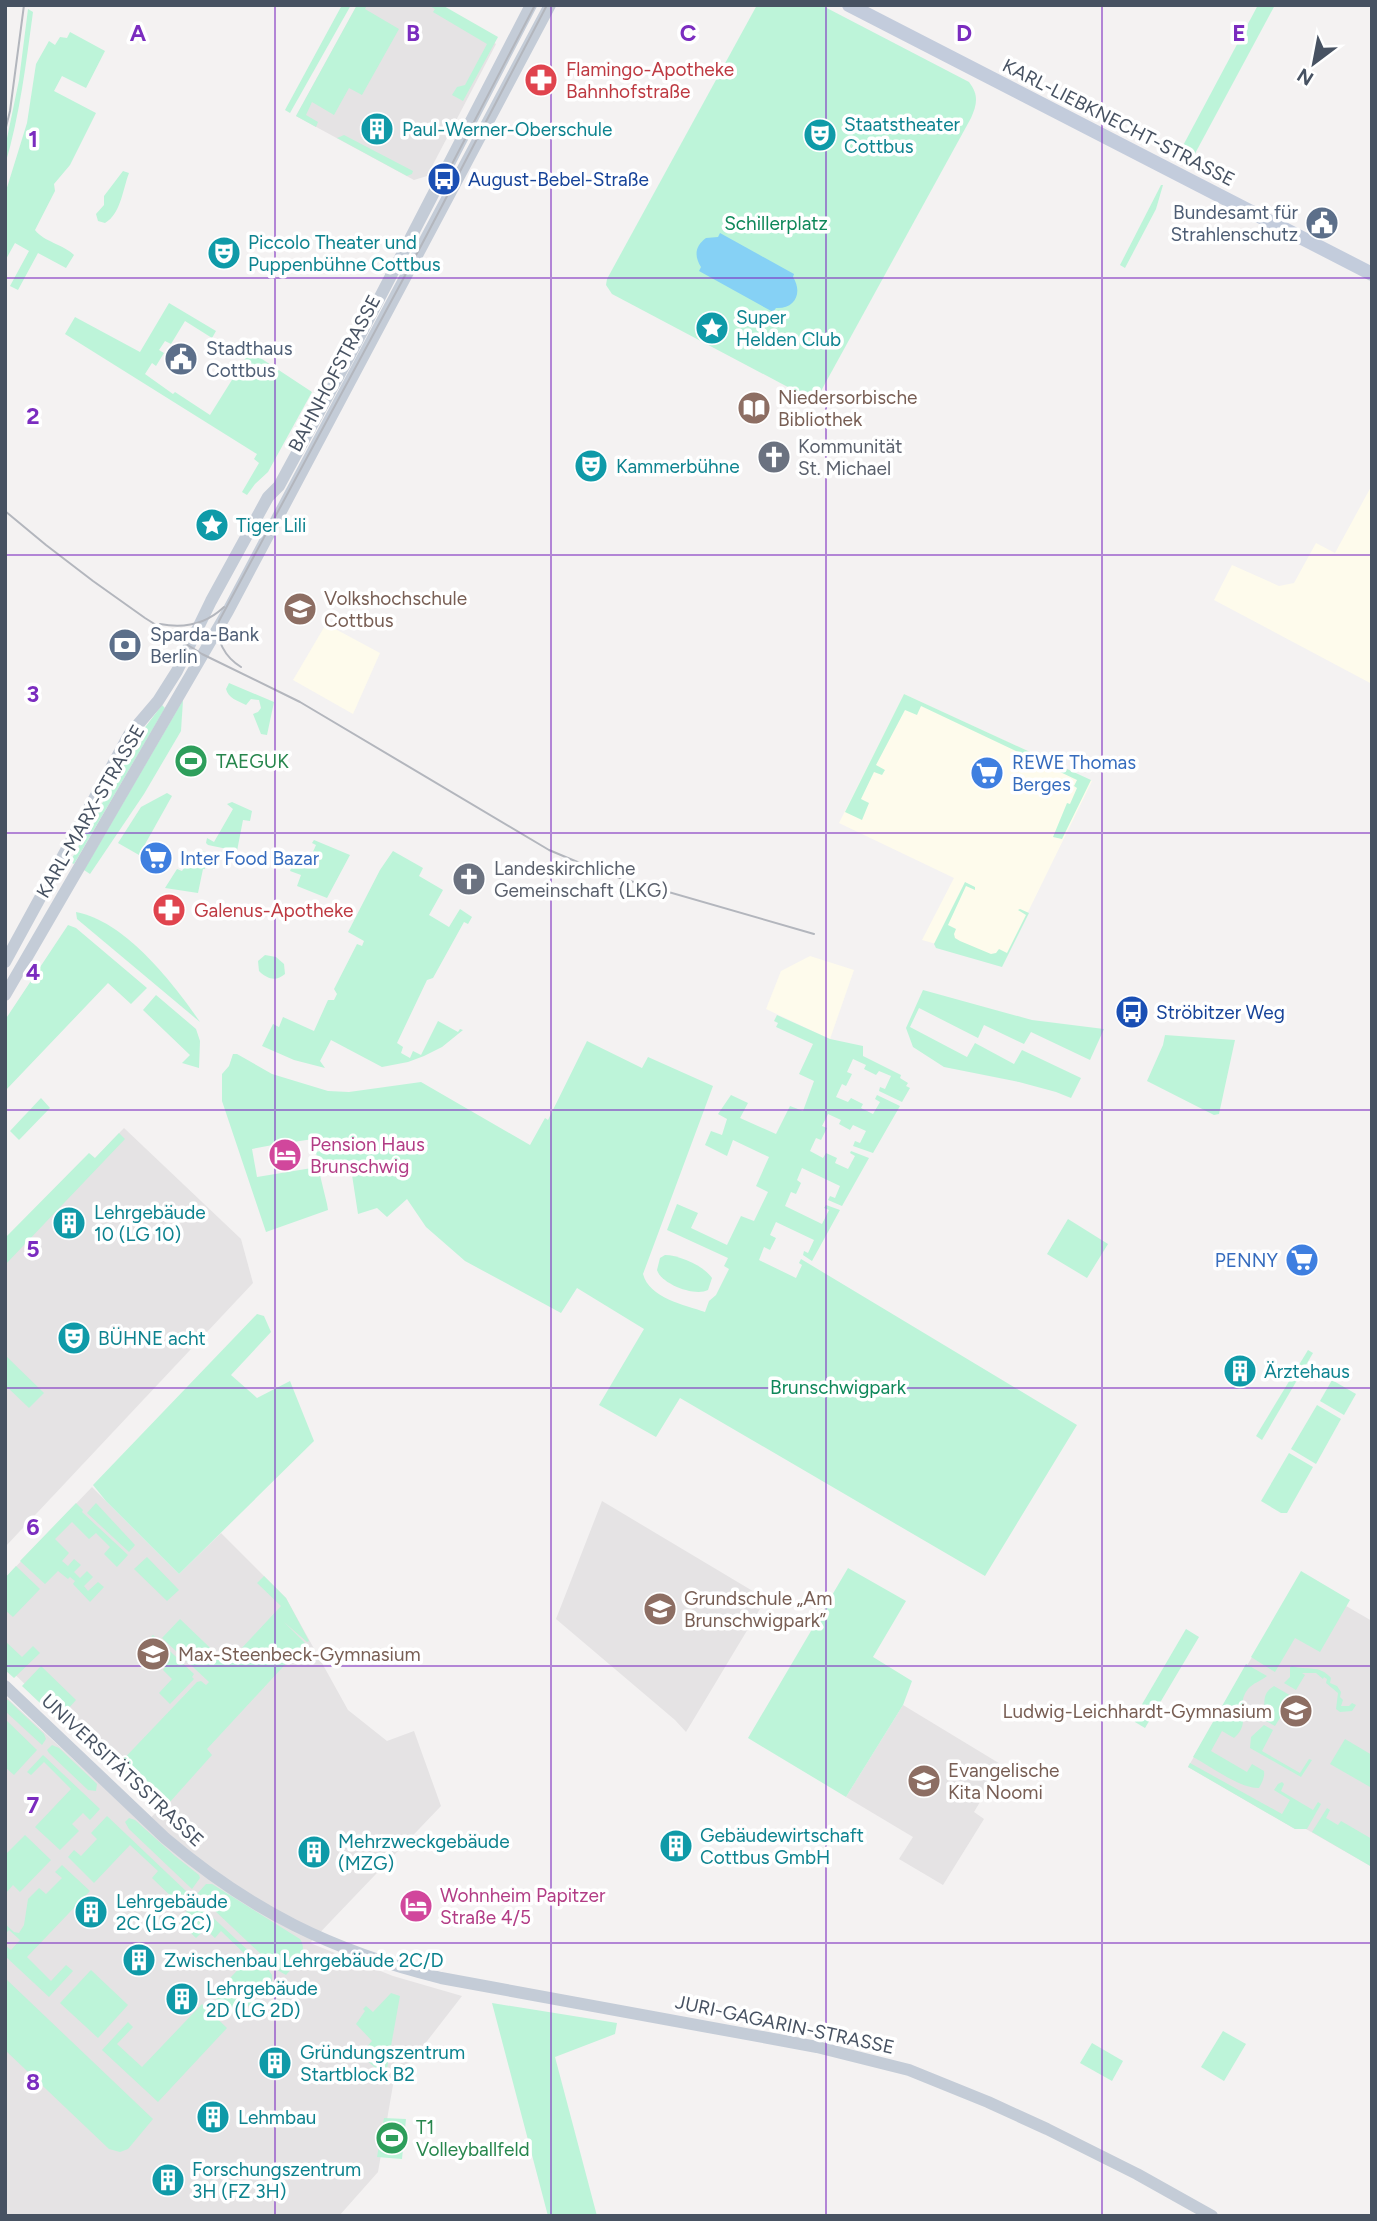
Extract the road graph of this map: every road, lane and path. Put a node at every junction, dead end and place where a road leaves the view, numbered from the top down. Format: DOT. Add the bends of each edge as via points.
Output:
graph roads {
  1 [pos="531,5"];
  2 [pos="550,5"];
  3 [pos="849,5"];
  4 [pos="1372,274"];
  5 [pos="193,637"];
  6 [pos="207,645"];
  7 [pos="5,962"];
  8 [pos="5,995"];
  9 [pos="5,1686"];
  10 [pos="326,1942"];
  11 [pos="1212,2216"];
  1 -- 5 [label="street, BAHNHOFSTRASSE" via="340,373"];
  2 -- 6 [label="street, BAHNHOFSTRASSE"];
  3 -- 4 [label="main road, KARL-LIEBKNECHT-STRASSE"];
  5 -- 7 [label="street, KARL-MARX-STRASSE" via="158,701 129,735"];
  6 -- 8 [label="street, KARL-MARX-STRASSE"];
  9 -- 10 [label="street, UNIVERSITÄTSSTRASSE" via="186,1857 233,1891"];
  10 -- 11 [label="street, JURI-GAGARIN-STRASSE" via="441,1978 763,2036 909,2070 1047,2129"];
}
